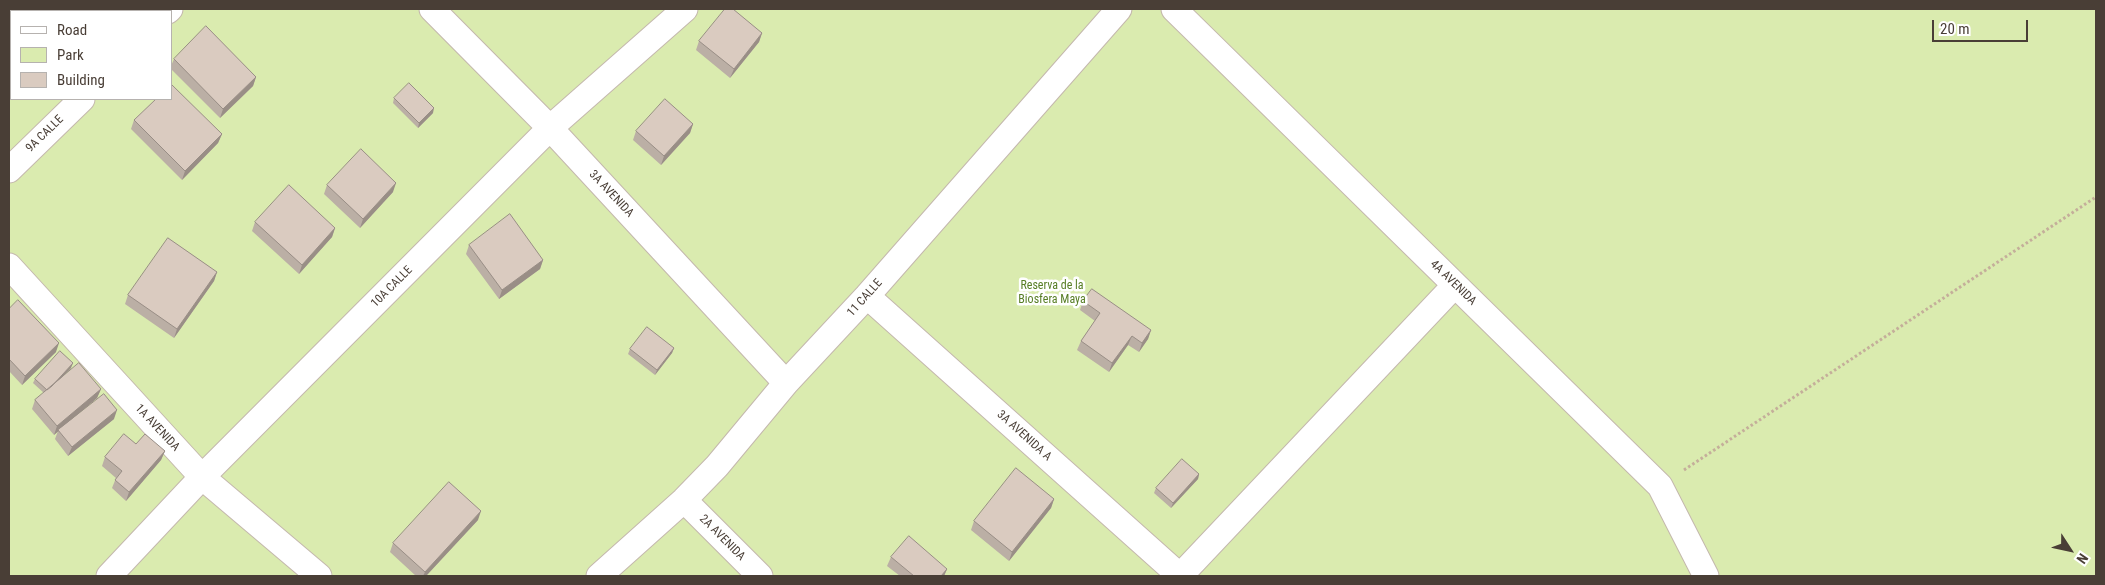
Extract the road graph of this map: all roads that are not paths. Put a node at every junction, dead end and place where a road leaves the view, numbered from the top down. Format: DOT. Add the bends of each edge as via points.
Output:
graph roads {
  1 [pos="432,9"];
  2 [pos="685,9"];
  3 [pos="1119,9"];
  4 [pos="1174,9"];
  5 [pos="81,100"];
  6 [pos="550,128"];
  7 [pos="9,170"];
  8 [pos="9,266"];
  9 [pos="1455,285"];
  10 [pos="867,296"];
  11 [pos="786,383"];
  12 [pos="202,477"];
  13 [pos="684,500"];
  14 [pos="109,576"];
  15 [pos="319,576"];
  16 [pos="599,576"];
  17 [pos="760,576"];
  18 [pos="1180,576"];
  19 [pos="1706,576"];
  1 -- 6 [label="street, 3A AVENIDA"];
  2 -- 6 [label="street, 10A CALLE"];
  3 -- 10 [label="street, 11 CALLE"];
  4 -- 9 [label="street, 4A AVENIDA"];
  5 -- 7 [label="street, 9A CALLE"];
  6 -- 11 [label="street, 3A AVENIDA"];
  6 -- 12 [label="street, 10A CALLE"];
  8 -- 12 [label="street, 1A AVENIDA"];
  9 -- 18 [label="street"];
  9 -- 19 [label="street, 4A AVENIDA" via="1660,486"];
  10 -- 11 [label="street, 11 CALLE"];
  10 -- 18 [label="street, 3A AVENIDA A"];
  11 -- 13 [label="street, 11 CALLE" via="717,466"];
  12 -- 14 [label="street, 10A CALLE"];
  12 -- 15 [label="street, 1A AVENIDA"];
  13 -- 16 [label="street, 11 CALLE"];
  13 -- 17 [label="street, 2A AVENIDA"];
}
